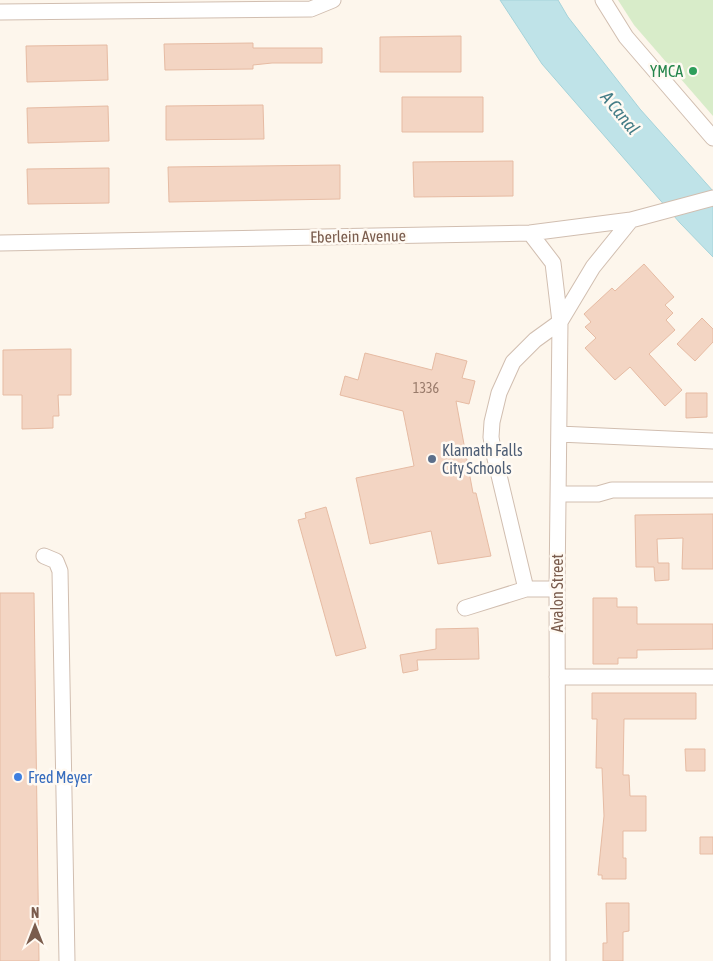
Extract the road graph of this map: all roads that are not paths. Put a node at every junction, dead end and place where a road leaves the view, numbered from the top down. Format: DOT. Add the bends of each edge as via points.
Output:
graph roads {
  1 [pos="332,0"];
  2 [pos="603,0"];
  3 [pos="0,12"];
  4 [pos="713,138"];
  5 [pos="713,198"];
  6 [pos="631,220"];
  7 [pos="530,232"];
  8 [pos="0,243"];
  9 [pos="560,322"];
  10 [pos="559,434"];
  11 [pos="713,441"];
  12 [pos="713,490"];
  13 [pos="558,494"];
  14 [pos="44,556"];
  15 [pos="526,589"];
  16 [pos="557,589"];
  17 [pos="465,608"];
  18 [pos="557,677"];
  19 [pos="713,677"];
  20 [pos="67,961"];
  21 [pos="558,961"];
  1 -- 3 [label="street" via="311,9"];
  2 -- 4 [label="street" via="626,37"];
  5 -- 6 [label="street, Eberlein Avenue"];
  6 -- 7 [label="street, Eberlein Avenue"];
  6 -- 9 [label="street" via="593,268"];
  7 -- 8 [label="street, Eberlein Avenue"];
  7 -- 9 [label="street, Avalon Street" via="553,263"];
  9 -- 10 [label="street, Avalon Street"];
  9 -- 15 [label="street" via="513,362 499,393 492,422 493,450"];
  10 -- 11 [label="street"];
  10 -- 13 [label="street, Avalon Street"];
  12 -- 13 [label="street" via="612,490 598,494"];
  13 -- 16 [label="street, Avalon Street"];
  14 -- 20 [label="street" via="56,561 60,571"];
  15 -- 16 [label="street"];
  15 -- 17 [label="street"];
  16 -- 18 [label="street, Avalon Street"];
  18 -- 19 [label="street"];
  18 -- 21 [label="street, Avalon Street"];
}
